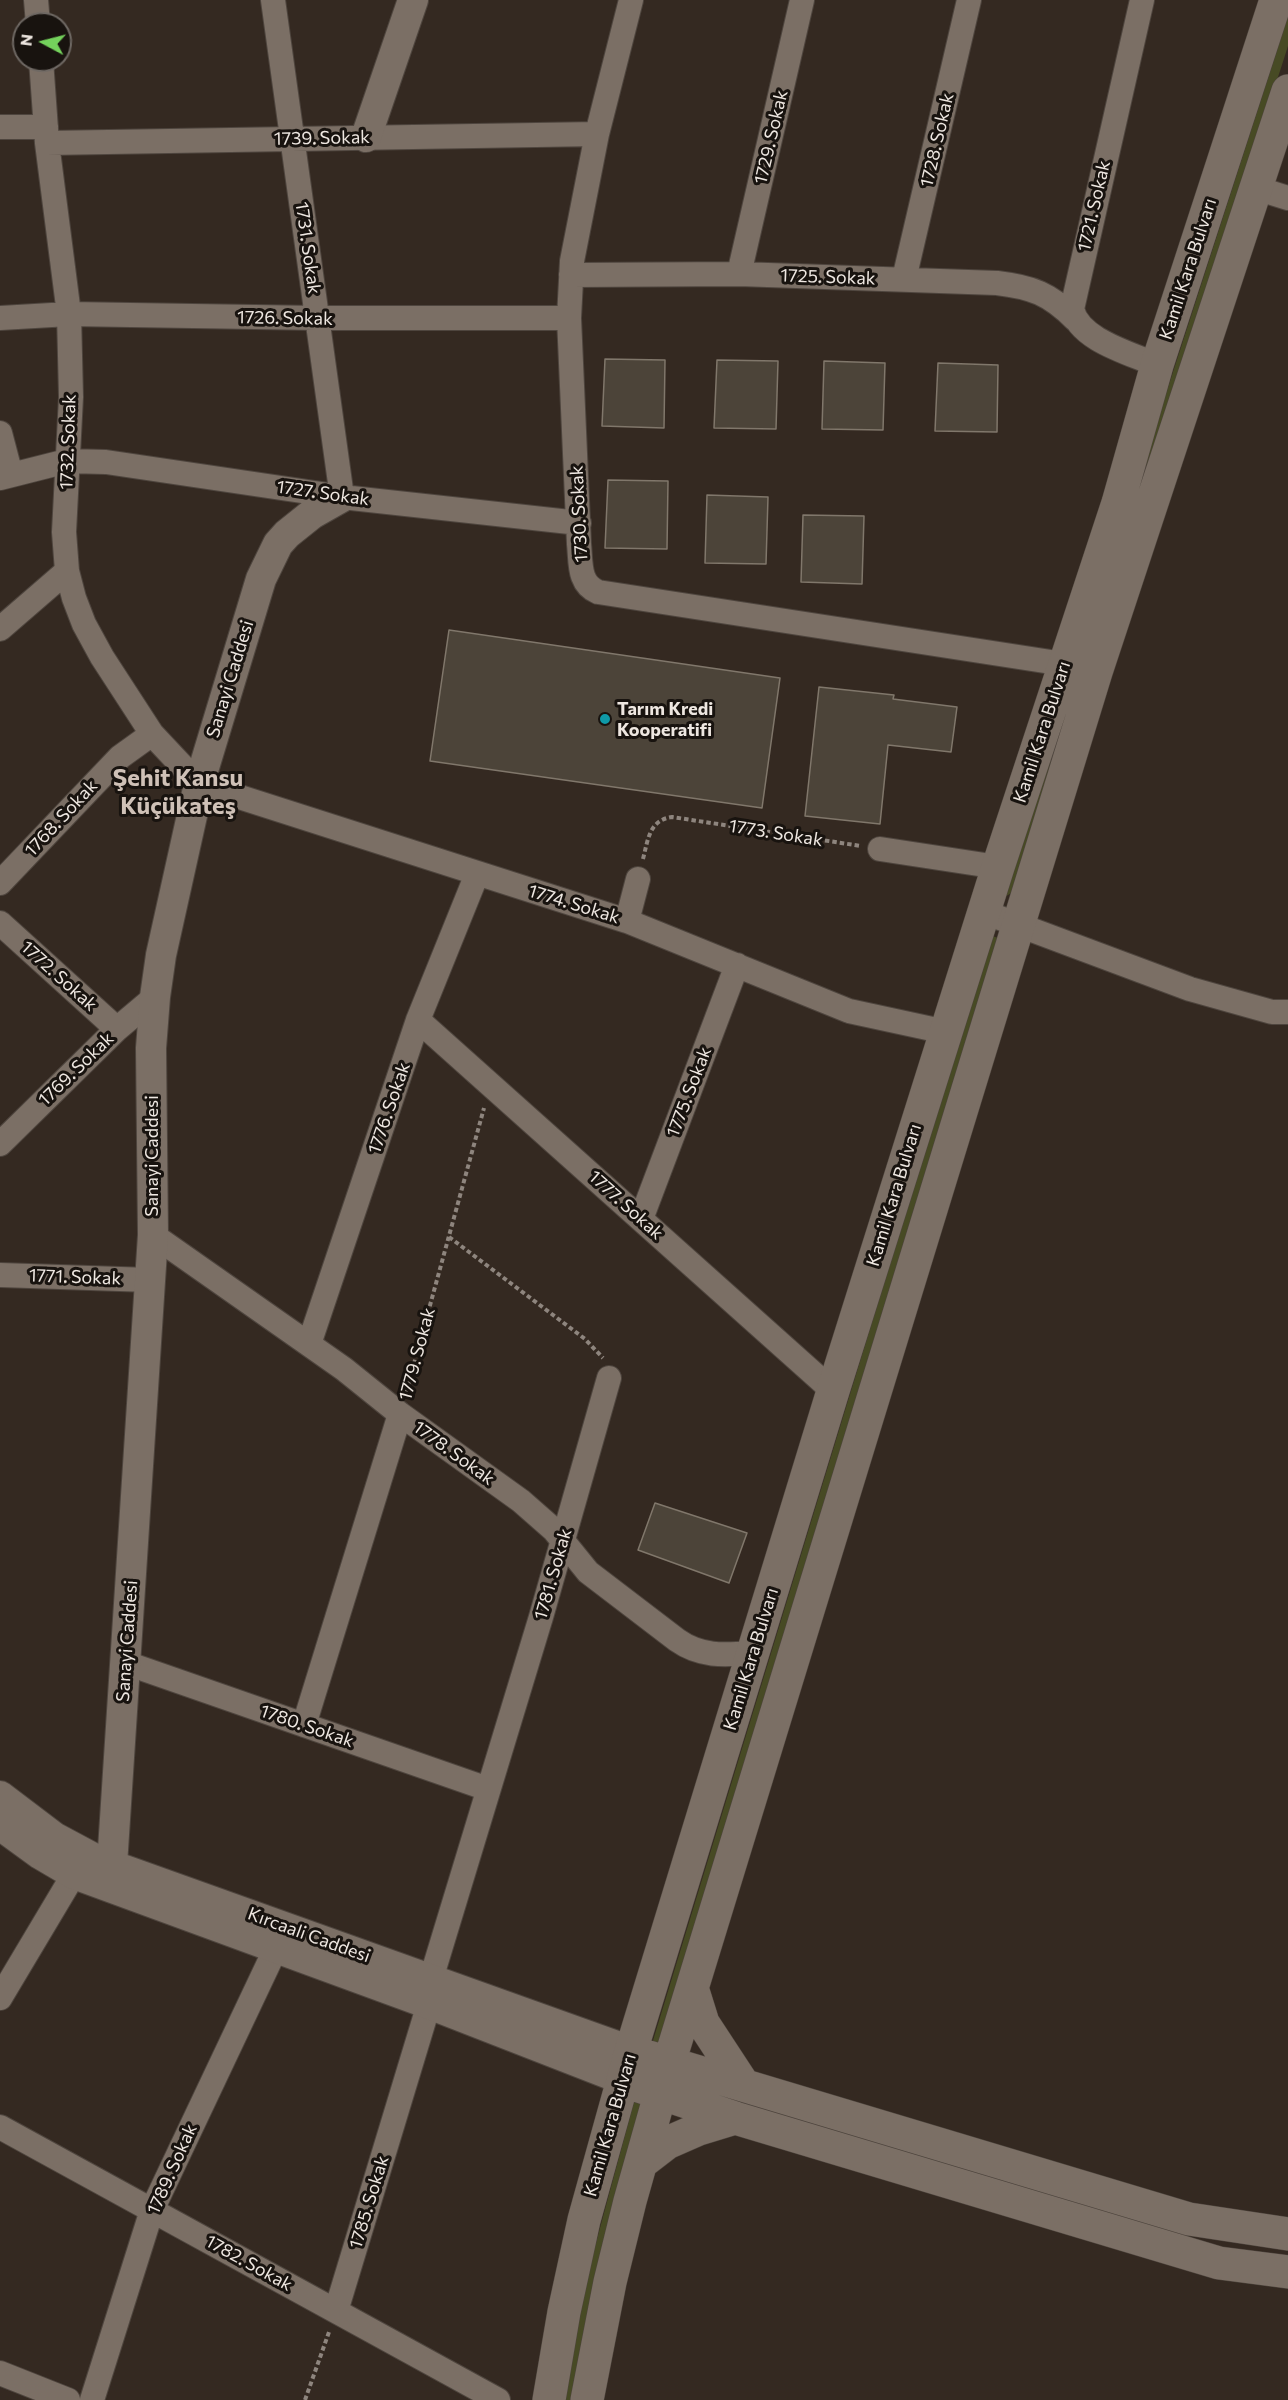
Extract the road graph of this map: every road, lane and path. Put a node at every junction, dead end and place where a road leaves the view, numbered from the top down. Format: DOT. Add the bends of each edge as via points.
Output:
graph roads {
  1 [pos="273,0"];
  2 [pos="413,0"];
  3 [pos="631,0"];
  4 [pos="802,0"];
  5 [pos="969,0"];
  6 [pos="1143,0"];
  7 [pos="1276,0"];
  8 [pos="41,72"];
  9 [pos="1288,91"];
  10 [pos="0,128"];
  11 [pos="597,134"];
  12 [pos="46,135"];
  13 [pos="366,137"];
  14 [pos="292,139"];
  15 [pos="1256,188"];
  16 [pos="1288,198"];
  17 [pos="571,274"];
  18 [pos="739,274"];
  19 [pos="904,279"];
  20 [pos="69,314"];
  21 [pos="0,318"];
  22 [pos="317,318"];
  23 [pos="569,318"];
  24 [pos="1075,320"];
  25 [pos="1157,365"];
  26 [pos="0,433"];
  27 [pos="68,461"];
  28 [pos="5,477"];
  29 [pos="342,497"];
  30 [pos="579,523"];
  31 [pos="67,571"];
  32 [pos="0,629"];
  33 [pos="1064,664"];
  34 [pos="152,734"];
  35 [pos="199,784"];
  36 [pos="880,849"];
  37 [pos="999,867"];
  38 [pos="477,874"];
  39 [pos="638,879"];
  40 [pos="0,882"];
  41 [pos="984,912"];
  42 [pos="627,921"];
  43 [pos="0,923"];
  44 [pos="1019,926"];
  45 [pos="737,965"];
  46 [pos="155,997"];
  47 [pos="1288,1012"];
  48 [pos="418,1020"];
  49 [pos="117,1029"];
  50 [pos="946,1032"];
  51 [pos="491,1085"];
  52 [pos="0,1144"];
  53 [pos="641,1219"];
  54 [pos="153,1234"];
  55 [pos="449,1237"];
  56 [pos="0,1275"];
  57 [pos="150,1280"];
  58 [pos="309,1344"];
  59 [pos="609,1378"];
  60 [pos="833,1390"];
  61 [pos="400,1414"];
  62 [pos="562,1542"];
  63 [pos="752,1653"];
  64 [pos="126,1663"];
  65 [pos="304,1725"];
  66 [pos="488,1789"];
  67 [pos="0,1796"];
  68 [pos="0,1825"];
  69 [pos="112,1865"];
  70 [pos="74,1874"];
  71 [pos="276,1948"];
  72 [pos="693,1990"];
  73 [pos="430,1991"];
  74 [pos="0,1998"];
  75 [pos="669,2063"];
  76 [pos="626,2065"];
  77 [pos="743,2084"];
  78 [pos="660,2094"];
  79 [pos="735,2118"];
  80 [pos="0,2127"];
  81 [pos="641,2163"];
  82 [pos="152,2210"];
  83 [pos="1288,2234"];
  84 [pos="1288,2272"];
  85 [pos="336,2311"];
  86 [pos="0,2373"];
  87 [pos="68,2400"];
  88 [pos="92,2400"];
  89 [pos="305,2400"];
  90 [pos="498,2400"];
  91 [pos="549,2400"];
  92 [pos="587,2400"];
  1 -- 14 [label="street, 1731. Sokak"];
  2 -- 13 [label="street"];
  3 -- 11 [label="street, 1730. Sokak"];
  4 -- 18 [label="street, 1729. Sokak"];
  5 -- 19 [label="street, 1728. Sokak"];
  6 -- 24 [label="street, 1721. Sokak" via="1075,291"];
  7 -- 25 [label="main road, Kamil Kara Bulvarı"];
  8 -- 12 [label="street, 1732. Sokak"];
  9 -- 15 [label="main road, Kamil Kara Bulvarı"];
  10 -- 12 [label="street, 1739. Sokak"];
  11 -- 13 [label="street, 1739. Sokak"];
  11 -- 17 [label="street, 1730. Sokak"];
  12 -- 14 [label="street, 1739. Sokak"];
  12 -- 20 [label="street, 1732. Sokak"];
  13 -- 14 [label="street, 1739. Sokak"];
  14 -- 22 [label="street, 1731. Sokak"];
  15 -- 16 [label="street"];
  15 -- 44 [label="main road, Kamil Kara Bulvarı" via="1096,672"];
  17 -- 18 [label="street, 1725. Sokak"];
  17 -- 23 [label="street, 1730. Sokak"];
  18 -- 19 [label="street, 1725. Sokak"];
  19 -- 24 [label="street, 1725. Sokak" via="1026,287 1048,297"];
  20 -- 21 [label="street, 1726. Sokak"];
  20 -- 22 [label="street, 1726. Sokak"];
  20 -- 27 [label="street, 1732. Sokak"];
  22 -- 23 [label="street, 1726. Sokak"];
  22 -- 29 [label="street, 1731. Sokak"];
  23 -- 30 [label="street, 1730. Sokak"];
  24 -- 25 [label="street" via="1096,338"];
  25 -- 33 [label="main road, Kamil Kara Bulvarı" via="1118,503"];
  26 -- 28 [label="street"];
  27 -- 28 [label="street, 1727. Sokak"];
  27 -- 29 [label="street, 1727. Sokak" via="135,465"];
  27 -- 31 [label="street, 1732. Sokak" via="64,532"];
  29 -- 30 [label="street, 1727. Sokak"];
  29 -- 35 [label="street, Sanayi Caddesi" via="298,523 270,558"];
  30 -- 33 [label="street, 1730. Sokak" via="583,577 598,592"];
  31 -- 32 [label="street"];
  31 -- 34 [label="street, 1732. Sokak" via="74,598 98,649"];
  33 -- 37 [label="main road, Kamil Kara Bulvarı"];
  34 -- 35 [label="street, 1732. Sokak"];
  34 -- 40 [label="street, 1768. Sokak" via="120,757"];
  35 -- 38 [label="street, 1774. Sokak"];
  35 -- 46 [label="street, Sanayi Caddesi"];
  36 -- 37 [label="street"];
  36 -- 39 [label="path, 1773. Sokak" via="662,818 649,836"];
  37 -- 41 [label="main road, Kamil Kara Bulvarı"];
  38 -- 42 [label="street, 1774. Sokak"];
  38 -- 48 [label="street, 1776. Sokak"];
  39 -- 42 [label="street"];
  41 -- 44 [label="street"];
  41 -- 50 [label="main road, Kamil Kara Bulvarı"];
  42 -- 45 [label="street, 1774. Sokak"];
  43 -- 49 [label="street, 1772. Sokak"];
  44 -- 47 [label="street" via="1190,989 1272,1012"];
  44 -- 72 [label="main road, Kamil Kara Bulvarı"];
  45 -- 50 [label="street, 1774. Sokak" via="849,1011"];
  45 -- 53 [label="street, 1775. Sokak"];
  46 -- 49 [label="street, 1769. Sokak"];
  46 -- 54 [label="street, Sanayi Caddesi"];
  48 -- 51 [label="street, 1777. Sokak"];
  48 -- 58 [label="street, 1776. Sokak"];
  49 -- 52 [label="street, 1769. Sokak"];
  50 -- 60 [label="main road, Kamil Kara Bulvarı"];
  51 -- 53 [label="street, 1777. Sokak"];
  51 -- 55 [label="path, 1779. Sokak"];
  53 -- 60 [label="street, 1777. Sokak"];
  54 -- 57 [label="street, Sanayi Caddesi"];
  54 -- 58 [label="street, 1778. Sokak"];
  55 -- 59 [label="path" via="585,1339 609,1365"];
  55 -- 61 [label="path, 1779. Sokak"];
  56 -- 57 [label="street, 1771. Sokak"];
  57 -- 64 [label="street, Sanayi Caddesi"];
  58 -- 61 [label="street, 1778. Sokak"];
  59 -- 62 [label="street, 1781. Sokak"];
  60 -- 63 [label="main road, Kamil Kara Bulvarı"];
  61 -- 62 [label="street, 1778. Sokak" via="521,1501"];
  61 -- 65 [label="street, 1779. Sokak"];
  62 -- 63 [label="street, 1778. Sokak" via="595,1578 688,1648 717,1655"];
  62 -- 66 [label="street, 1781. Sokak"];
  63 -- 76 [label="main road, Kamil Kara Bulvarı"];
  64 -- 65 [label="street, 1780. Sokak"];
  64 -- 69 [label="street, Sanayi Caddesi"];
  65 -- 66 [label="street, 1780. Sokak"];
  66 -- 73 [label="street, 1781. Sokak"];
  67 -- 69 [label="street, Kırcaali Caddesi" via="54,1837"];
  68 -- 70 [label="street, Kırcaali Caddesi"];
  69 -- 73 [label="street, Kırcaali Caddesi"];
  70 -- 71 [label="street, Kırcaali Caddesi"];
  70 -- 74 [label="street"];
  71 -- 73 [label="street, Kırcaali Caddesi"];
  71 -- 82 [label="street, 1789. Sokak"];
  72 -- 75 [label="main road, Kamil Kara Bulvarı"];
  72 -- 77 [label="main road" via="702,2024"];
  73 -- 76 [label="street, Kırcaali Caddesi"];
  73 -- 85 [label="street, 1785. Sokak"];
  75 -- 76 [label="main road"];
  75 -- 77 [label="main road"];
  75 -- 78 [label="main road, Kamil Kara Bulvarı"];
  76 -- 78 [label="main road"];
  76 -- 91 [label="main road, Kamil Kara Bulvarı" via="584,2220"];
  77 -- 83 [label="main road" via="1189,2219"];
  78 -- 79 [label="main road"];
  78 -- 81 [label="main road, Kamil Kara Bulvarı"];
  79 -- 81 [label="main road" via="667,2143"];
  79 -- 84 [label="main road" via="1219,2263"];
  80 -- 82 [label="street, 1782. Sokak"];
  81 -- 92 [label="main road, Kamil Kara Bulvarı" via="610,2282"];
  82 -- 85 [label="street, 1782. Sokak"];
  82 -- 88 [label="street, 1789. Sokak"];
  85 -- 89 [label="path"];
  85 -- 90 [label="street, 1782. Sokak"];
  86 -- 87 [label="street"];
}
